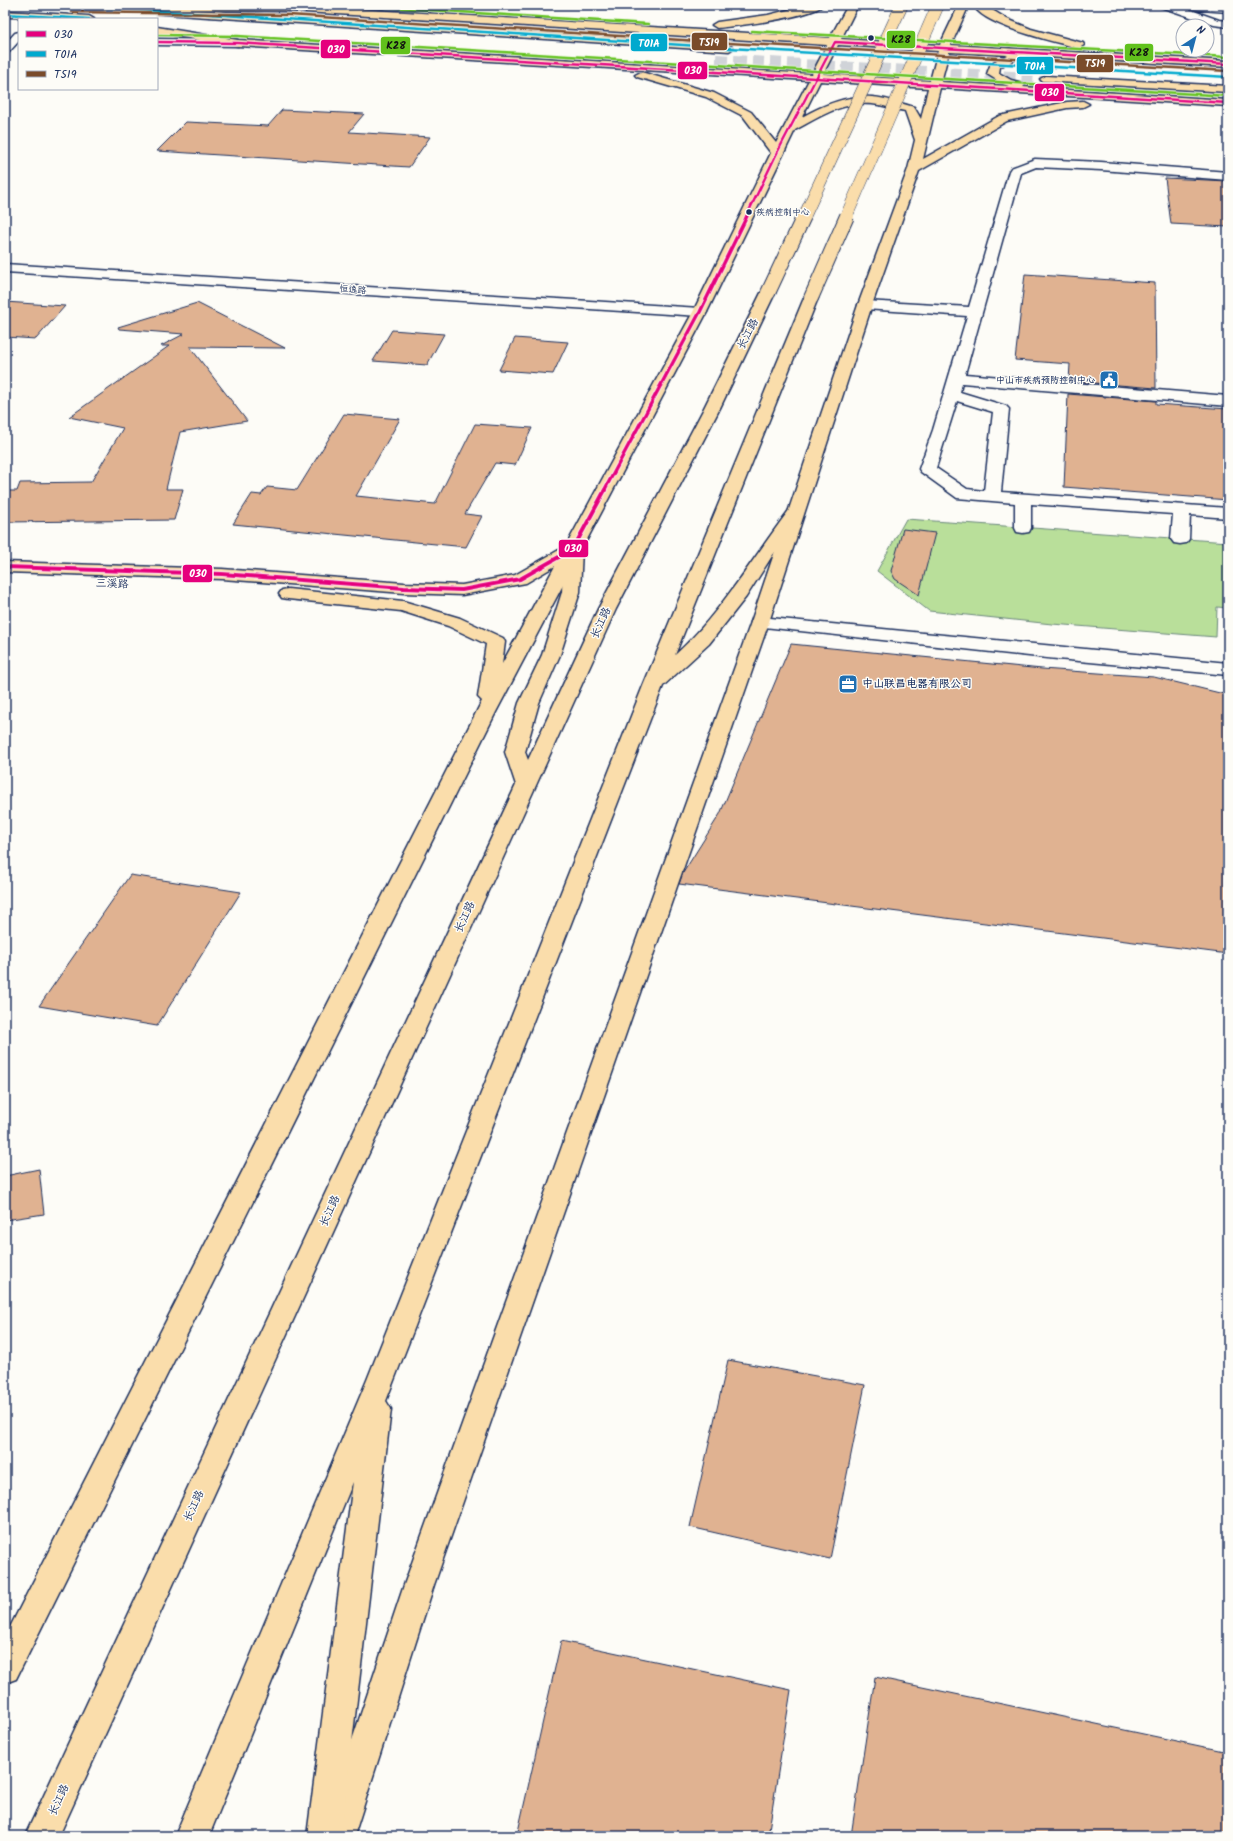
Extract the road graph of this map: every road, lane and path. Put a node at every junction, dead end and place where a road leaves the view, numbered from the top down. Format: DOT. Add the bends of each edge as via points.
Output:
graph roads {
  1 [pos="71,5"];
  2 [pos="267,5"];
  3 [pos="818,5"];
  4 [pos="853,5"];
  5 [pos="902,5"];
  6 [pos="938,5"];
  7 [pos="964,5"];
  8 [pos="979,5"];
  9 [pos="1166,5"];
  10 [pos="92,6"];
  11 [pos="289,8"];
  12 [pos="1228,8"];
  13 [pos="5,14"];
  14 [pos="71,18"];
  15 [pos="158,23"];
  16 [pos="1223,24"];
  17 [pos="612,29"];
  18 [pos="158,30"];
  19 [pos="5,31"];
  20 [pos="18,33"];
  21 [pos="18,34"];
  22 [pos="729,36"];
  23 [pos="158,42"];
  24 [pos="835,42"];
  25 [pos="238,43"];
  26 [pos="729,48"];
  27 [pos="944,48"];
  28 [pos="5,50"];
  29 [pos="1040,53"];
  30 [pos="551,61"];
  31 [pos="1177,62"];
  32 [pos="1228,64"];
  33 [pos="717,65"];
  34 [pos="1047,67"];
  35 [pos="817,77"];
  36 [pos="1228,77"];
  37 [pos="1046,79"];
  38 [pos="934,84"];
  39 [pos="1228,90"];
  40 [pos="1046,91"];
  41 [pos="1184,100"];
  42 [pos="1228,103"];
  43 [pos="791,127"];
  44 [pos="920,140"];
  45 [pos="777,153"];
  46 [pos="914,169"];
  47 [pos="1228,176"];
  48 [pos="5,268"];
  49 [pos="865,305"];
  50 [pos="700,312"];
  51 [pos="975,312"];
  52 [pos="955,378"];
  53 [pos="951,394"];
  54 [pos="1228,401"];
  55 [pos="992,496"];
  56 [pos="1023,498"];
  57 [pos="1182,510"];
  58 [pos="796,513"];
  59 [pos="1228,513"];
  60 [pos="1022,528"];
  61 [pos="1180,539"];
  62 [pos="573,549"];
  63 [pos="5,567"];
  64 [pos="5,580"];
  65 [pos="760,622"];
  66 [pos="1228,669"];
  67 [pos="653,686"];
  68 [pos="486,712"];
  69 [pos="526,786"];
  70 [pos="381,1380"];
  71 [pos="5,1669"];
  72 [pos="42,1836"];
  73 [pos="192,1836"];
  74 [pos="324,1836"];
  75 [pos="337,1836"];
  1 -- 10 [label="main road"];
  2 -- 11 [label="street"];
  3 -- 17 [label="main road" via="794,14 750,22 691,28"];
  4 -- 24 [label="main road"];
  5 -- 69 [label="main road, 长江路, bridge" via="768,293 711,410 607,609"];
  6 -- 67 [label="main road, bridge" via="811,298"];
  7 -- 27 [label="main road"];
  8 -- 31 [label="main road" via="996,20 1048,38 1111,52"];
  9 -- 12 [label="street"];
  9 -- 16 [label="street"];
  10 -- 11 [label="main road"];
  10 -- 26 [label="main road"];
  11 -- 17 [label="main road"];
  13 -- 14 [label="main road"];
  15 -- 33 [label="main road"];
  17 -- 22 [label="main road"];
  18 -- 25 [label="main road"];
  19 -- 20 [label="street"];
  21 -- 28 [label="street"];
  22 -- 24 [label="main road"];
  22 -- 33 [label="main road" via="770,49 772,58 756,66"];
  23 -- 25 [label="street"];
  24 -- 27 [label="main road"];
  24 -- 35 [label="main road"];
  25 -- 30 [label="main road"];
  27 -- 29 [label="main road"];
  27 -- 38 [label="main road"];
  29 -- 31 [label="main road"];
  29 -- 40 [label="main road" via="1012,57 995,65 994,74 1007,82"];
  30 -- 33 [label="main road"];
  30 -- 45 [label="main road" via="642,75 710,95 747,114"];
  31 -- 32 [label="main road"];
  33 -- 35 [label="main road"];
  34 -- 36 [label="main road"];
  35 -- 38 [label="main road"];
  35 -- 43 [label="main road"];
  37 -- 39 [label="main road"];
  38 -- 40 [label="main road"];
  38 -- 44 [label="main road"];
  40 -- 41 [label="main road"];
  41 -- 42 [label="main road"];
  41 -- 46 [label="main road" via="1068,105 1003,118"];
  43 -- 44 [label="main road" via="826,108 844,102 870,100 910,109"];
  43 -- 45 [label="main road"];
  44 -- 46 [label="main road"];
  45 -- 50 [label="main road"];
  46 -- 49 [label="main road"];
  47 -- 51 [label="street" via="1035,163 1015,170"];
  48 -- 50 [label="street, 恒逸路"];
  49 -- 51 [label="street"];
  49 -- 58 [label="main road"];
  50 -- 62 [label="main road"];
  51 -- 52 [label="street"];
  52 -- 53 [label="street"];
  52 -- 54 [label="street"];
  53 -- 55 [label="street" via="1001,409"];
  53 -- 55 [label="street" via="927,469 963,494"];
  55 -- 56 [label="street"];
  56 -- 57 [label="street"];
  56 -- 60 [label="street"];
  57 -- 59 [label="street"];
  57 -- 61 [label="street"];
  58 -- 65 [label="main road"];
  58 -- 67 [label="main road" via="740,593 702,640"];
  62 -- 63 [label="main road, 三溪路" via="520,579 462,590 222,574"];
  62 -- 68 [label="main road"];
  62 -- 69 [label="main road" via="571,592 551,655 529,703 515,752"];
  64 -- 68 [label="main road, 三溪路" via="220,587 403,606 454,622 496,642"];
  65 -- 66 [label="street"];
  65 -- 75 [label="main road" via="419,1585"];
  67 -- 70 [label="main road"];
  68 -- 71 [label="main road"];
  69 -- 72 [label="main road, 长江路"];
  70 -- 73 [label="main road"];
  70 -- 74 [label="main road"];
}
